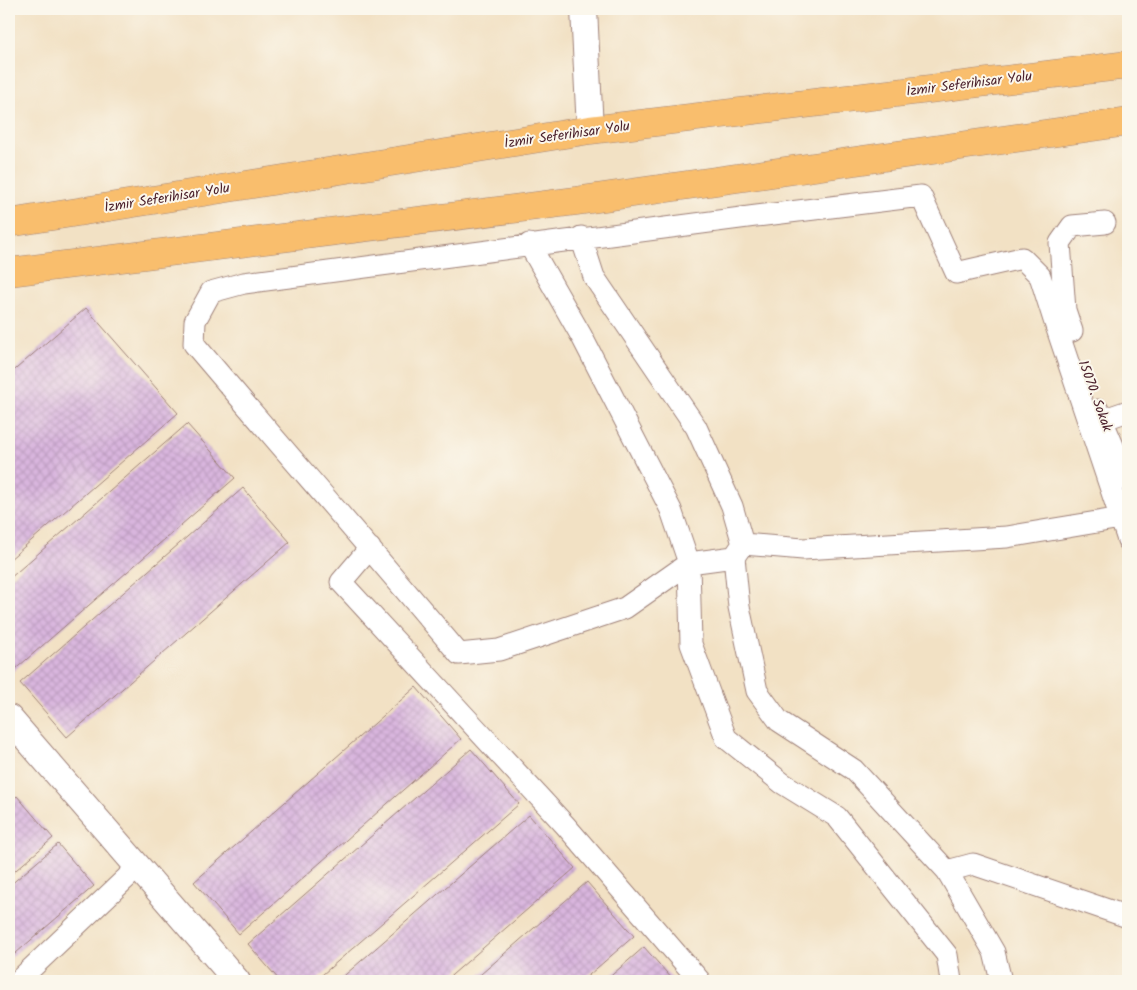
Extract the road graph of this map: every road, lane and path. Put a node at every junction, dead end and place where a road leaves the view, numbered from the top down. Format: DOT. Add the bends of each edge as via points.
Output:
graph roads {
  1 [pos="584,9"];
  2 [pos="1128,65"];
  3 [pos="1128,122"];
  4 [pos="590,130"];
  5 [pos="9,223"];
  6 [pos="1105,223"];
  7 [pos="581,237"];
  8 [pos="529,244"];
  9 [pos="9,272"];
  10 [pos="1128,411"];
  11 [pos="1102,420"];
  12 [pos="1128,481"];
  13 [pos="1121,518"];
  14 [pos="1128,540"];
  15 [pos="370,548"];
  16 [pos="738,551"];
  17 [pos="689,563"];
  18 [pos="9,718"];
  19 [pos="138,867"];
  20 [pos="947,871"];
  21 [pos="1128,917"];
  22 [pos="18,981"];
  23 [pos="236,981"];
  24 [pos="700,981"];
  25 [pos="951,981"];
  26 [pos="1000,981"];
  1 -- 4 [label="street"];
  2 -- 4 [label="main road, İzmir Seferihisar Yolu"];
  3 -- 9 [label="main road" via="576,201"];
  4 -- 5 [label="main road, İzmir Seferihisar Yolu"];
  6 -- 11 [label="street, 15070. Sokak" via="1072,226 1060,243 1065,310"];
  7 -- 8 [label="street"];
  7 -- 13 [label="street" via="921,196 956,273 1022,258 1040,276"];
  7 -- 16 [label="street" via="594,277 696,427 732,506"];
  8 -- 15 [label="street" via="244,283 211,292 195,321 194,344"];
  8 -- 17 [label="street" via="582,337 671,510"];
  10 -- 11 [label="street"];
  11 -- 12 [label="street, 15070. Sokak"];
  13 -- 14 [label="street"];
  13 -- 16 [label="street" via="1007,537"];
  15 -- 17 [label="street" via="459,654 498,650 625,608"];
  15 -- 24 [label="street" via="341,582 558,818"];
  16 -- 17 [label="street"];
  16 -- 20 [label="street" via="739,607 757,691 780,721 854,770"];
  17 -- 25 [label="street" via="691,644 726,738 782,783 836,817 947,955"];
  18 -- 19 [label="street"];
  19 -- 22 [label="street"];
  19 -- 23 [label="street"];
  20 -- 21 [label="street" via="973,864"];
  20 -- 26 [label="street" via="994,952"];
}
